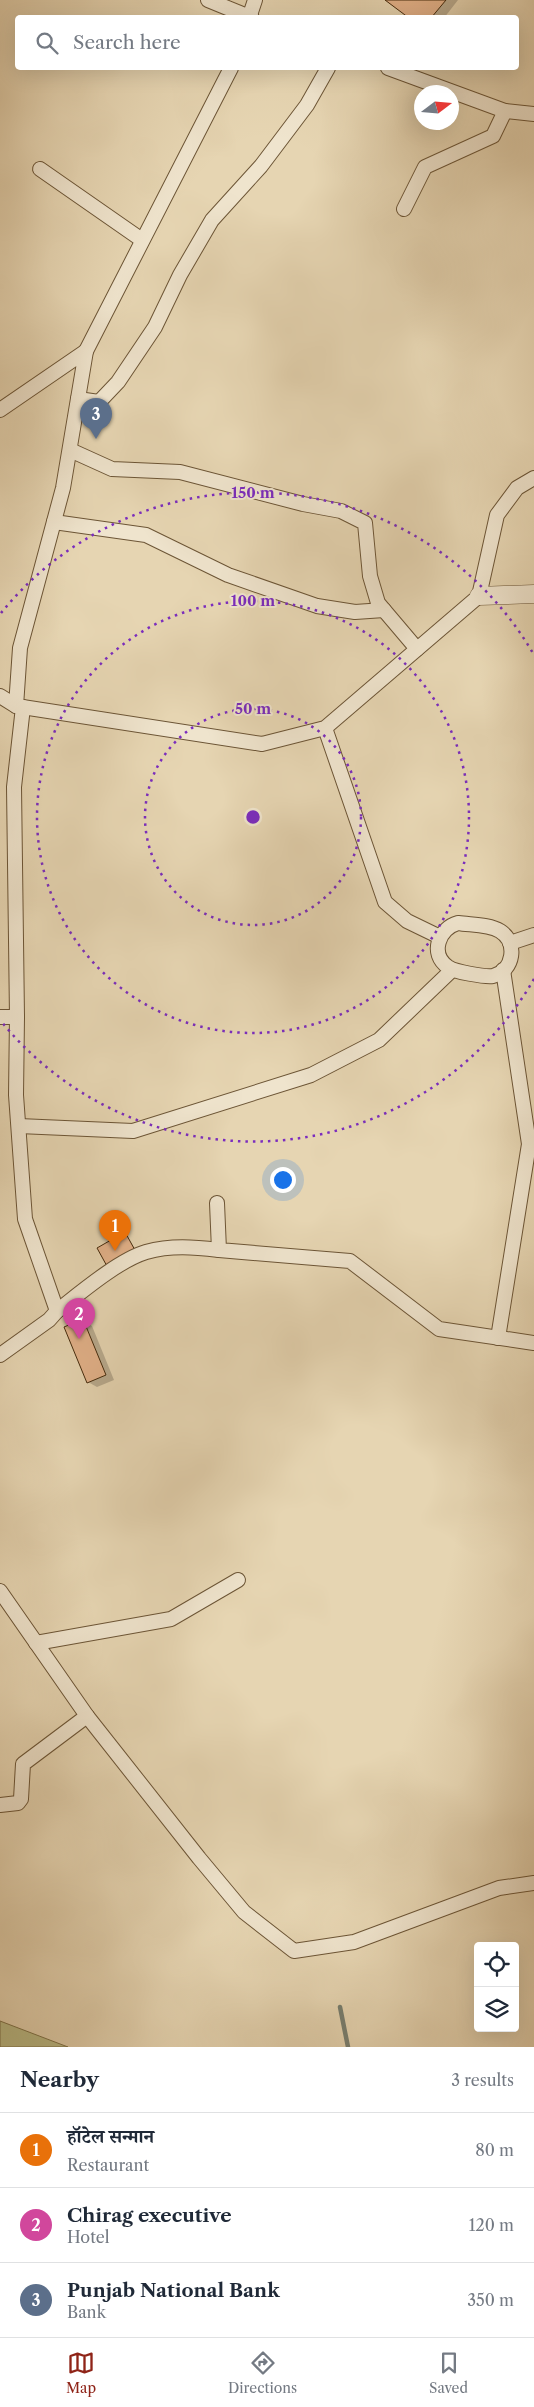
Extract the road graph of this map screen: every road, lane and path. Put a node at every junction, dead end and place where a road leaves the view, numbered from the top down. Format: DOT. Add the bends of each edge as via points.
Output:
graph roads {
  1 [pos="208,0"];
  2 [pos="255,0"];
  3 [pos="245,15"];
  4 [pos="251,15"];
  5 [pos="230,70"];
  6 [pos="327,70"];
  7 [pos="393,70"];
  8 [pos="505,111"];
  9 [pos="534,114"];
  10 [pos="40,169"];
  11 [pos="404,209"];
  12 [pos="142,240"];
  13 [pos="86,351"];
  14 [pos="78,399"];
  15 [pos="0,410"];
  16 [pos="70,450"];
  17 [pos="534,478"];
  18 [pos="54,522"];
  19 [pos="534,594"];
  20 [pos="479,596"];
  21 [pos="384,610"];
  22 [pos="418,649"];
  23 [pos="0,696"];
  24 [pos="20,706"];
  25 [pos="326,728"];
  26 [pos="534,935"];
  27 [pos="440,937"];
  28 [pos="510,943"];
  29 [pos="452,970"];
  30 [pos="504,970"];
  31 [pos="0,1017"];
  32 [pos="17,1017"];
  33 [pos="19,1126"];
  34 [pos="218,1203"];
  35 [pos="219,1250"];
  36 [pos="57,1311"];
  37 [pos="498,1338"];
  38 [pos="534,1343"];
  39 [pos="0,1355"];
  40 [pos="238,1580"];
  41 [pos="0,1592"];
  42 [pos="6,1611"];
  43 [pos="36,1643"];
  44 [pos="87,1716"];
  45 [pos="0,1805"];
  46 [pos="534,1883"];
  1 -- 3 [label="street"];
  2 -- 4 [label="street"];
  5 -- 12 [label="street"];
  6 -- 14 [label="street" via="307,105 267,158 212,220 155,327 118,382 99,402"];
  7 -- 8 [label="street"];
  8 -- 9 [label="street"];
  8 -- 11 [label="street" via="493,136 425,167"];
  10 -- 12 [label="street"];
  12 -- 13 [label="street"];
  13 -- 14 [label="street"];
  13 -- 15 [label="street"];
  14 -- 16 [label="street"];
  16 -- 18 [label="street"];
  16 -- 21 [label="street" via="112,469 180,472 341,511 365,523 370,576 378,603"];
  17 -- 20 [label="street" via="517,488 497,515"];
  18 -- 21 [label="street" via="146,536 228,575 316,606 355,612"];
  18 -- 24 [label="street" via="20,648"];
  19 -- 20 [label="street"];
  20 -- 22 [label="street"];
  21 -- 22 [label="street"];
  22 -- 25 [label="street"];
  23 -- 24 [label="street"];
  24 -- 25 [label="street" via="262,744"];
  24 -- 32 [label="street" via="14,787"];
  25 -- 27 [label="street" via="385,902 407,921"];
  26 -- 28 [label="street"];
  27 -- 28 [label="street" via="446,929 458,923 496,929 505,934"];
  27 -- 29 [label="street" via="439,956"];
  28 -- 30 [label="street" via="511,958"];
  29 -- 30 [label="street" via="490,976"];
  29 -- 33 [label="street" via="379,1040 311,1075 133,1131"];
  30 -- 37 [label="street" via="529,1144"];
  31 -- 32 [label="street"];
  32 -- 33 [label="street"];
  33 -- 36 [label="street" via="25,1219"];
  34 -- 35 [label="street"];
  35 -- 36 [label="street" via="190,1246 144,1253 107,1273"];
  35 -- 37 [label="street" via="350,1261 439,1329"];
  36 -- 39 [label="street"];
  37 -- 38 [label="street"];
  40 -- 43 [label="street" via="171,1619"];
  41 -- 42 [label="street"];
  42 -- 43 [label="street"];
  43 -- 44 [label="street"];
  44 -- 45 [label="street" via="23,1764 21,1799 18,1803"];
  44 -- 46 [label="street" via="244,1912 294,1951 354,1942 499,1888"];
}
